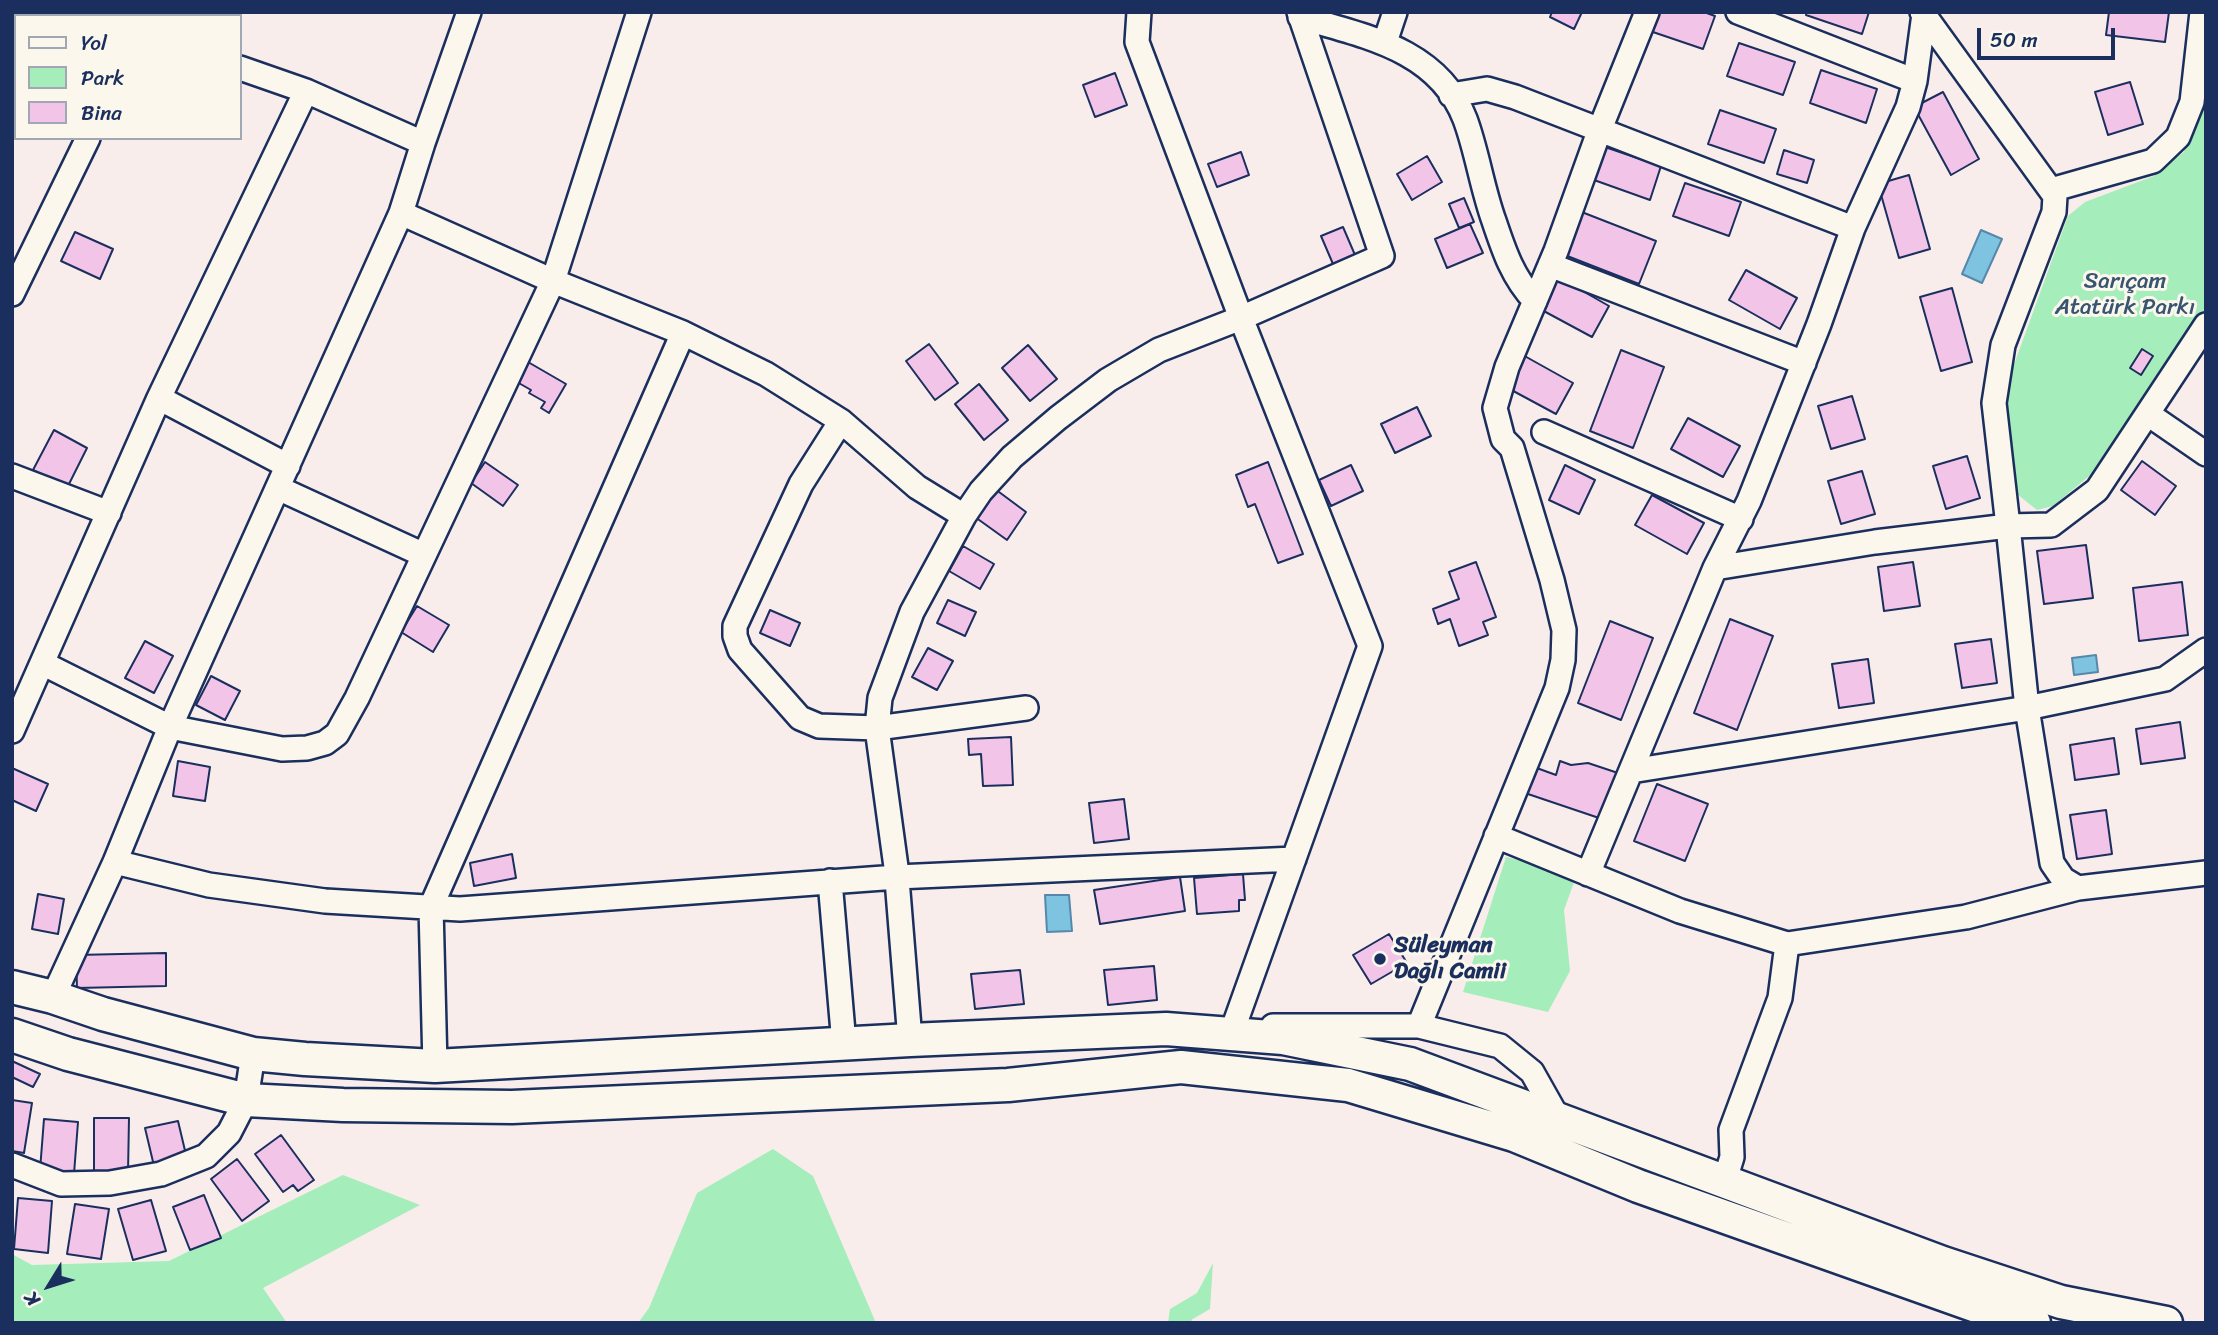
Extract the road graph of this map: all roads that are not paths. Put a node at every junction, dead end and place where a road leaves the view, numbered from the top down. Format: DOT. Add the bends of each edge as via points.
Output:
graph roads {
  1 [pos="470,12"];
  2 [pos="639,12"];
  3 [pos="1139,12"];
  4 [pos="1395,12"];
  5 [pos="1647,12"];
  6 [pos="1738,12"];
  7 [pos="2202,12"];
  8 [pos="1923,13"];
  9 [pos="1299,15"];
  10 [pos="1385,43"];
  11 [pos="242,69"];
  12 [pos="1915,81"];
  13 [pos="306,91"];
  14 [pos="1451,95"];
  15 [pos="1600,129"];
  16 [pos="88,140"];
  17 [pos="423,143"];
  18 [pos="2051,190"];
  19 [pos="401,213"];
  20 [pos="1853,228"];
  21 [pos="1550,265"];
  22 [pos="553,281"];
  23 [pos="12,294"];
  24 [pos="1535,301"];
  25 [pos="1241,318"];
  26 [pos="2206,326"];
  27 [pos="683,333"];
  28 [pos="1804,363"];
  29 [pos="159,398"];
  30 [pos="2148,414"];
  31 [pos="841,421"];
  32 [pos="1544,432"];
  33 [pos="2206,454"];
  34 [pos="288,466"];
  35 [pos="12,476"];
  36 [pos="278,488"];
  37 [pos="109,513"];
  38 [pos="964,516"];
  39 [pos="1741,519"];
  40 [pos="2008,526"];
  41 [pos="424,555"];
  42 [pos="1715,568"];
  43 [pos="2206,650"];
  44 [pos="42,663"];
  45 [pos="1026,708"];
  46 [pos="2027,708"];
  47 [pos="170,727"];
  48 [pos="877,728"];
  49 [pos="12,731"];
  50 [pos="1631,771"];
  51 [pos="1496,836"];
  52 [pos="1294,859"];
  53 [pos="115,862"];
  54 [pos="2206,873"];
  55 [pos="1588,874"];
  56 [pos="897,877"];
  57 [pos="830,881"];
  58 [pos="2078,888"];
  59 [pos="431,907"];
  60 [pos="1787,944"];
  61 [pos="12,987"];
  62 [pos="53,997"];
  63 [pos="1234,1026"];
  64 [pos="1419,1026"];
  65 [pos="1166,1029"];
  66 [pos="12,1035"];
  67 [pos="910,1040"];
  68 [pos="844,1044"];
  69 [pos="253,1054"];
  70 [pos="435,1066"];
  71 [pos="246,1100"];
  72 [pos="1559,1120"];
  73 [pos="12,1165"];
  74 [pos="1724,1183"];
  75 [pos="2034,1323"];
  76 [pos="2166,1323"];
  1 -- 17 [label="street"];
  2 -- 22 [label="street"];
  3 -- 25 [label="street" via="1137,42"];
  4 -- 10 [label="street"];
  5 -- 15 [label="street"];
  6 -- 12 [label="street"];
  7 -- 18 [label="street" via="2192,102 2178,137 2153,161"];
  8 -- 12 [label="street"];
  8 -- 18 [label="street"];
  9 -- 10 [label="street"];
  9 -- 25 [label="street" via="1382,256"];
  10 -- 14 [label="street" via="1418,60 1438,76"];
  11 -- 13 [label="street"];
  12 -- 20 [label="street" via="1908,107"];
  13 -- 17 [label="street"];
  13 -- 29 [label="street"];
  14 -- 15 [label="street" via="1487,89"];
  14 -- 24 [label="street" via="1465,118 1487,202 1512,271"];
  15 -- 20 [label="street"];
  15 -- 21 [label="street"];
  16 -- 23 [label="street"];
  17 -- 19 [label="street"];
  18 -- 40 [label="street" via="2054,212 2003,345 1994,403"];
  19 -- 22 [label="street"];
  19 -- 34 [label="street"];
  20 -- 28 [label="street"];
  21 -- 24 [label="street"];
  21 -- 28 [label="street"];
  22 -- 27 [label="street"];
  22 -- 41 [label="street"];
  24 -- 51 [label="street" via="1495,408 1503,439 1512,448 1552,580 1564,630 1563,660 1557,688"];
  25 -- 38 [label="street" via="1158,350 1108,380 1012,457"];
  25 -- 52 [label="street" via="1370,646"];
  26 -- 30 [label="street"];
  27 -- 31 [label="street" via="766,374"];
  27 -- 59 [label="street"];
  28 -- 39 [label="street"];
  29 -- 34 [label="street"];
  29 -- 37 [label="street"];
  30 -- 33 [label="street"];
  30 -- 40 [label="street" via="2097,491 2050,525"];
  31 -- 38 [label="street" via="916,487"];
  31 -- 48 [label="street" via="801,484 734,636 740,650 800,718 819,726"];
  32 -- 39 [label="street"];
  34 -- 36 [label="street"];
  35 -- 37 [label="street"];
  36 -- 41 [label="street"];
  36 -- 47 [label="street"];
  37 -- 44 [label="street"];
  38 -- 48 [label="street" via="912,612 880,698"];
  39 -- 42 [label="street"];
  40 -- 42 [label="street"];
  40 -- 46 [label="street"];
  41 -- 47 [label="street" via="348,717 325,743 282,749"];
  42 -- 50 [label="street"];
  43 -- 46 [label="street" via="2165,679"];
  44 -- 47 [label="street"];
  44 -- 49 [label="street"];
  45 -- 48 [label="street"];
  46 -- 50 [label="street"];
  46 -- 58 [label="street" via="2052,863 2063,879"];
  47 -- 53 [label="street"];
  48 -- 56 [label="street"];
  50 -- 55 [label="street"];
  51 -- 55 [label="street"];
  51 -- 64 [label="street"];
  52 -- 56 [label="street"];
  52 -- 63 [label="street"];
  53 -- 59 [label="street" via="209,886 325,901"];
  53 -- 62 [label="street"];
  54 -- 58 [label="street"];
  55 -- 60 [label="street" via="1680,911"];
  56 -- 57 [label="street"];
  56 -- 67 [label="street"];
  57 -- 59 [label="street" via="460,909"];
  57 -- 68 [label="street"];
  58 -- 60 [label="street" via="1966,917"];
  59 -- 70 [label="street"];
  60 -- 74 [label="street" via="1780,998 1731,1130 1732,1157"];
  61 -- 62 [label="main road"];
  62 -- 69 [label="main road"];
  63 -- 64 [label="street"];
  63 -- 65 [label="street"];
  64 -- 72 [label="street" via="1500,1046 1532,1072"];
  65 -- 67 [label="main road"];
  65 -- 72 [label="main road" via="1283,1038 1410,1064"];
  66 -- 71 [label="main road"];
  67 -- 68 [label="main road"];
  68 -- 70 [label="main road"];
  69 -- 70 [label="main road"];
  69 -- 71 [label="street"];
  71 -- 73 [label="street" via="229,1133 206,1156 162,1174 110,1183 61,1184"];
  71 -- 75 [label="main road" via="512,1107 1008,1084 1181,1067 1348,1085 1514,1135 1638,1186"];
  72 -- 74 [label="main road"];
  74 -- 76 [label="main road" via="2061,1302"];
}
